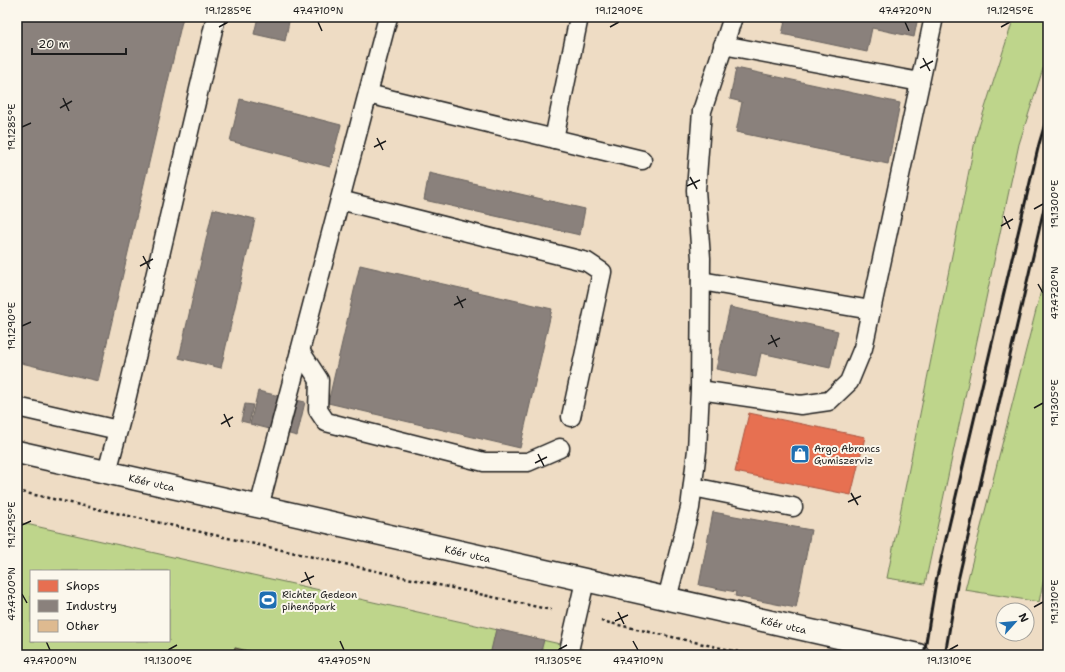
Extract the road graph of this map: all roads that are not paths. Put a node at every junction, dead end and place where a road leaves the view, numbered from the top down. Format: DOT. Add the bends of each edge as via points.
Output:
graph roads {
  1 [pos="216,17"];
  2 [pos="388,17"];
  3 [pos="580,17"];
  4 [pos="733,17"];
  5 [pos="934,17"];
  6 [pos="723,45"];
  7 [pos="920,82"];
  8 [pos="368,94"];
  9 [pos="554,139"];
  10 [pos="642,160"];
  11 [pos="340,200"];
  12 [pos="701,281"];
  13 [pos="871,310"];
  14 [pos="300,351"];
  15 [pos="700,390"];
  16 [pos="17,407"];
  17 [pos="571,417"];
  18 [pos="118,430"];
  19 [pos="560,448"];
  20 [pos="17,452"];
  21 [pos="107,472"];
  22 [pos="693,487"];
  23 [pos="259,507"];
  24 [pos="793,507"];
  25 [pos="585,580"];
  26 [pos="667,599"];
  27 [pos="568,655"];
  28 [pos="918,655"];
  1 -- 18 [label="lane"];
  2 -- 8 [label="lane"];
  3 -- 9 [label="lane"];
  4 -- 6 [label="lane"];
  5 -- 7 [label="lane"];
  6 -- 7 [label="lane"];
  6 -- 12 [label="lane" via="702,111 696,190"];
  7 -- 13 [label="lane"];
  8 -- 9 [label="lane"];
  8 -- 11 [label="lane"];
  9 -- 10 [label="lane"];
  11 -- 14 [label="lane"];
  11 -- 17 [label="lane" via="587,262 602,272"];
  12 -- 13 [label="lane"];
  12 -- 15 [label="lane"];
  13 -- 15 [label="lane" via="863,348 849,382 829,401 801,405"];
  14 -- 19 [label="lane" via="319,380 318,410 326,422 484,462 528,462"];
  14 -- 23 [label="lane"];
  15 -- 22 [label="lane"];
  16 -- 18 [label="lane"];
  18 -- 21 [label="lane"];
  20 -- 21 [label="street, Kőér utca"];
  21 -- 23 [label="street, Kőér utca"];
  22 -- 24 [label="lane"];
  22 -- 26 [label="lane"];
  23 -- 25 [label="street, Kőér utca"];
  25 -- 26 [label="street, Kőér utca"];
  25 -- 27 [label="lane"];
  26 -- 28 [label="street, Kőér utca"];
}
